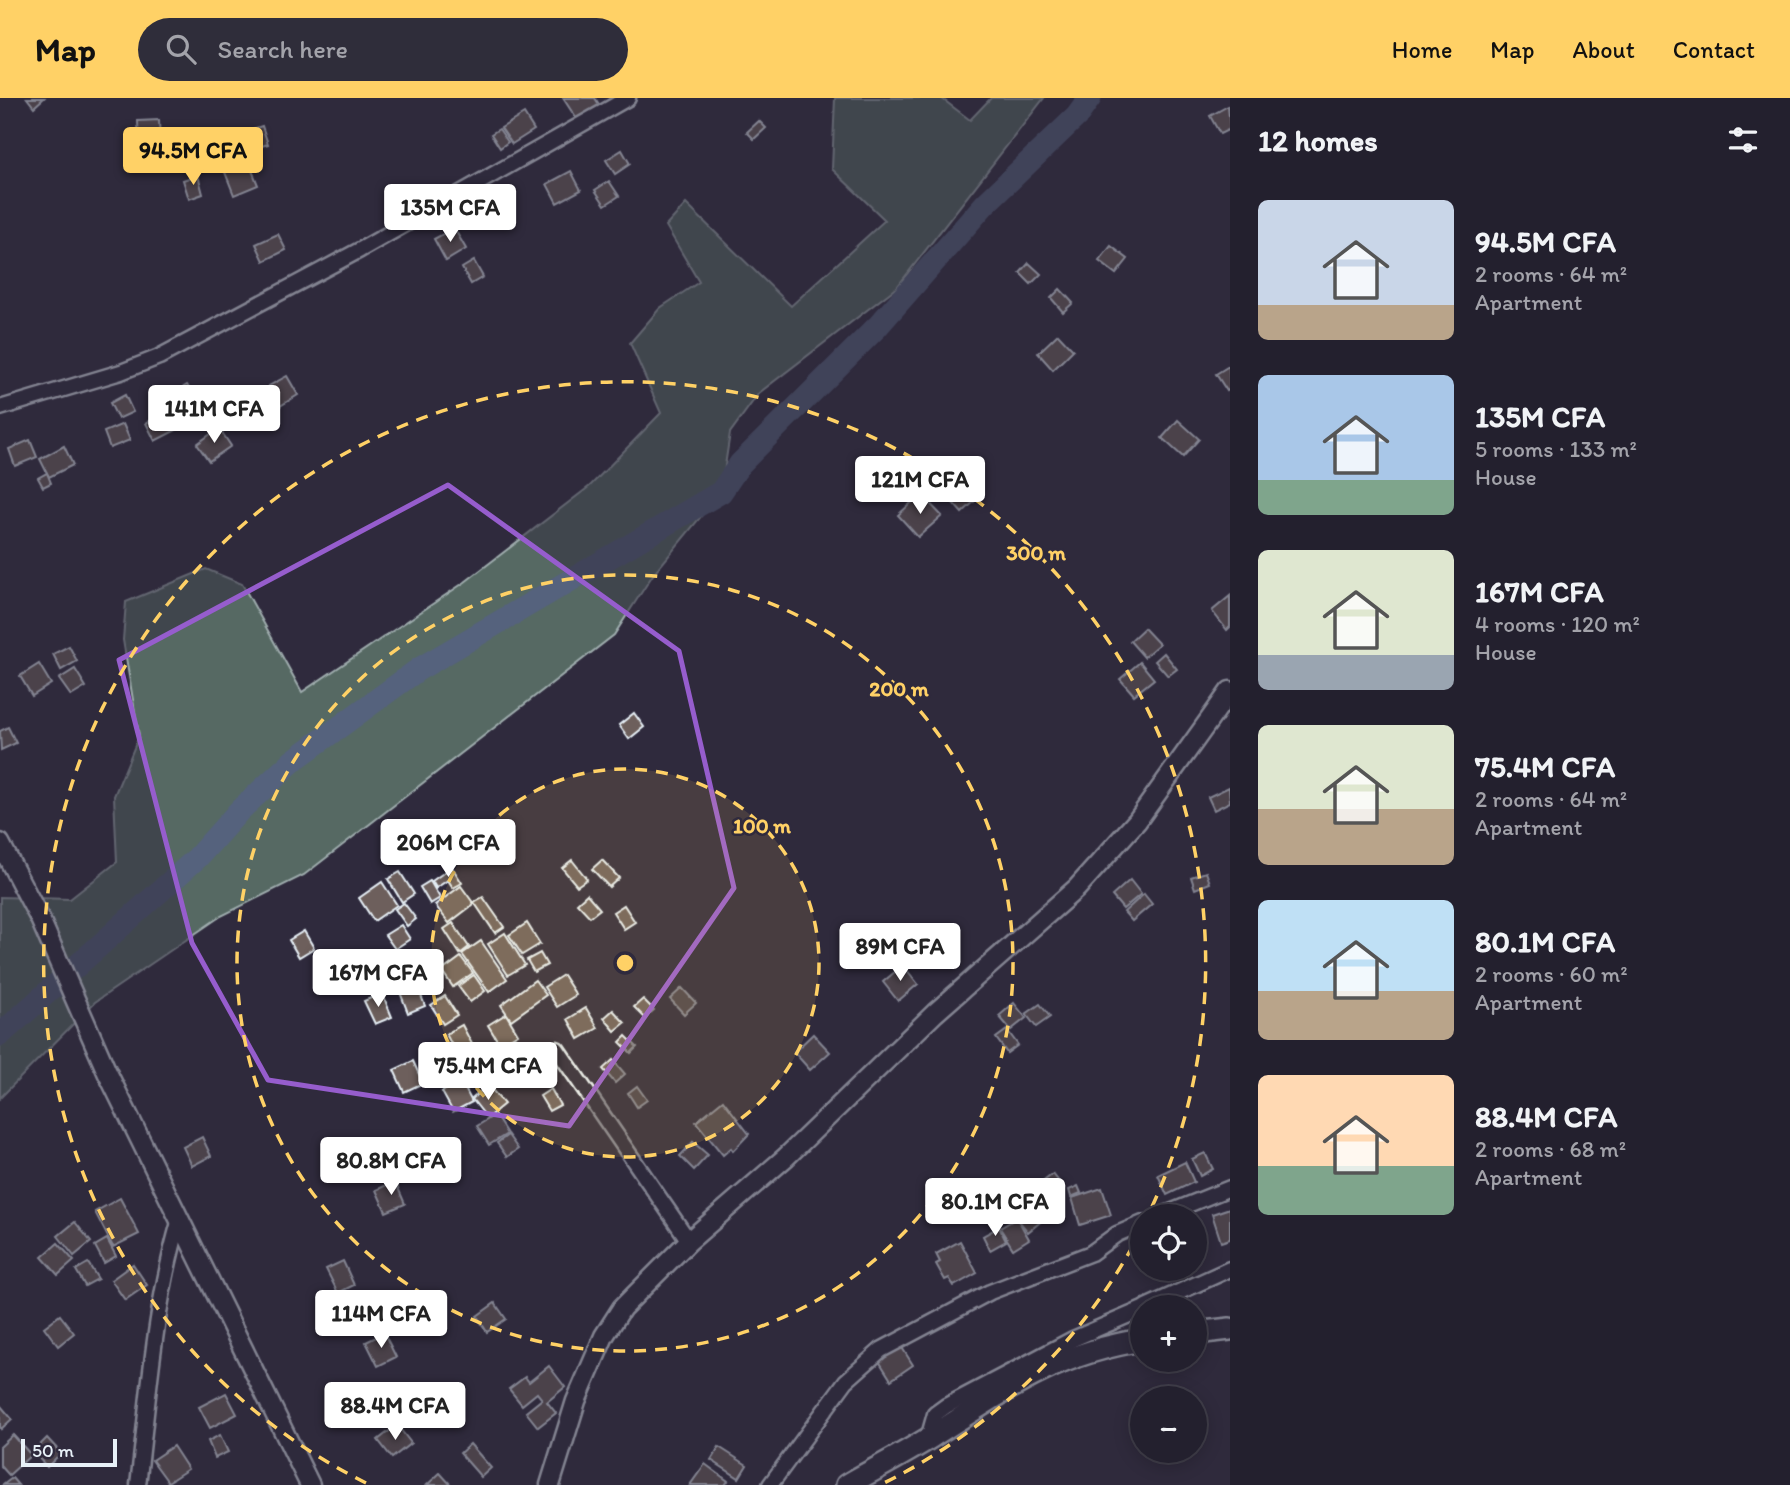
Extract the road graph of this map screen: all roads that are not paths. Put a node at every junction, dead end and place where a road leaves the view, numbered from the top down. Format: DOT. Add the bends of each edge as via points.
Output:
graph roads {
  1 [pos="628,98"];
  2 [pos="0,408"];
  3 [pos="1230,691"];
  4 [pos="0,843"];
  5 [pos="557,1049"];
  6 [pos="1230,1188"];
  7 [pos="1190,1204"];
  8 [pos="180,1219"];
  9 [pos="1130,1228"];
  10 [pos="689,1241"];
  11 [pos="1230,1269"];
  12 [pos="1173,1295"];
  13 [pos="1130,1314"];
  14 [pos="1230,1329"];
  15 [pos="1207,1332"];
  16 [pos="1130,1343"];
  17 [pos="928,1439"];
  18 [pos="138,1485"];
  19 [pos="310,1485"];
  20 [pos="550,1485"];
  21 [pos="770,1485"];
  22 [pos="847,1485"];
  1 -- 2 [label="street" via="360,250 159,357"];
  3 -- 10 [label="street" via="1137,821 1086,879"];
  4 -- 8 [label="street"];
  5 -- 10 [label="street"];
  6 -- 7 [label="street"];
  8 -- 18 [label="street" via="164,1271 154,1333"];
  8 -- 19 [label="street"];
  9 -- 21 [label="street" via="1091,1253 990,1292 881,1350 846,1381"];
  10 -- 20 [label="street" via="622,1308 604,1336 576,1401"];
  11 -- 12 [label="street"];
  13 -- 17 [label="street" via="946,1406 935,1414"];
  14 -- 15 [label="main road"];
  16 -- 17 [label="main road" via="1075,1354 1016,1381"];
  17 -- 22 [label="main road"];
}
